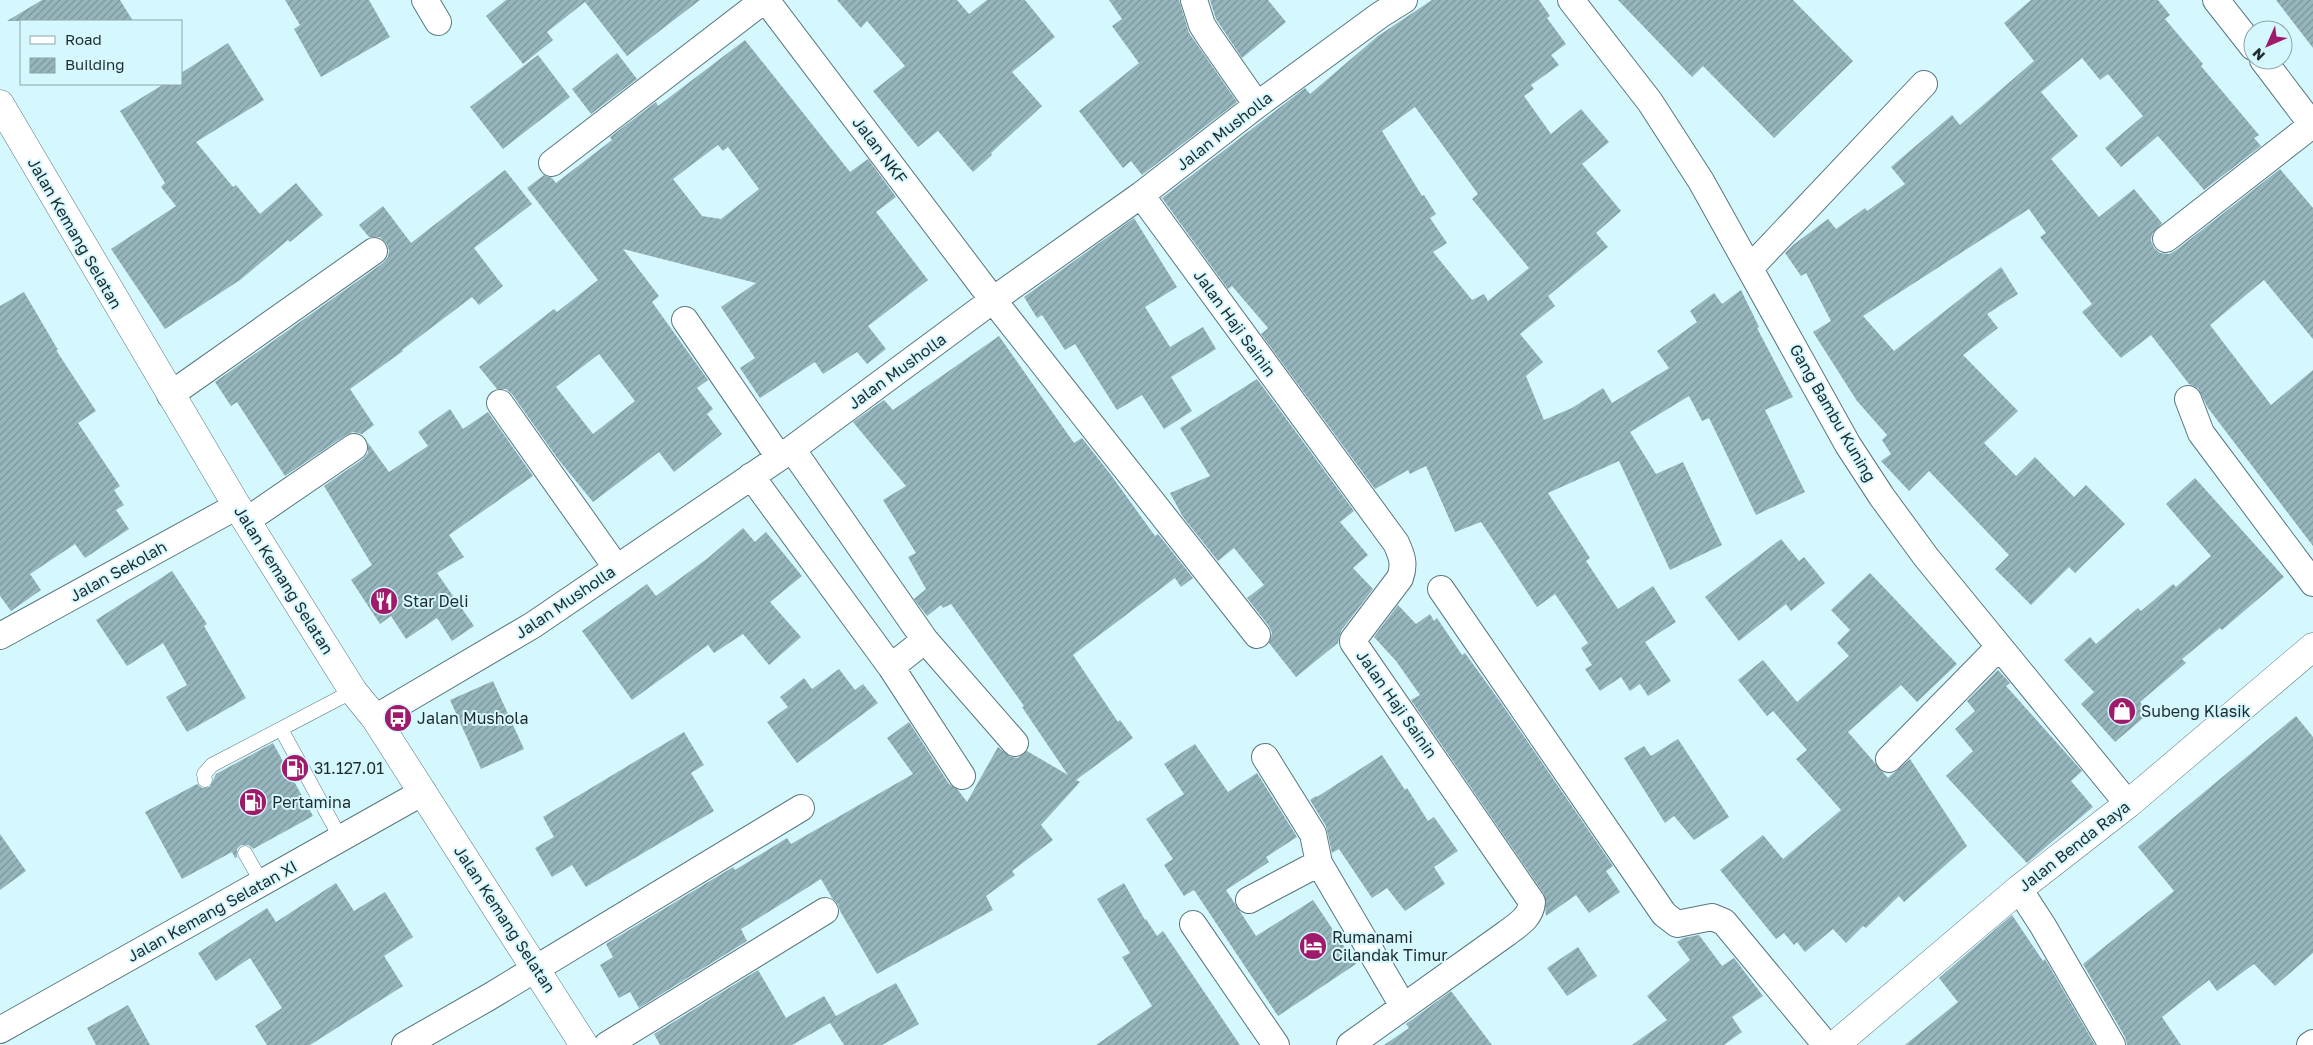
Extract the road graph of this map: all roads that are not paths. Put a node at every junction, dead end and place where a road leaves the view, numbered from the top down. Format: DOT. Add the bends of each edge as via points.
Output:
graph roads {
  1 [pos="425,0"];
  2 [pos="765,0"];
  3 [pos="1194,0"];
  4 [pos="1404,0"];
  5 [pos="1571,0"];
  6 [pos="2216,0"];
  7 [pos="438,22"];
  8 [pos="2243,34"];
  9 [pos="2270,70"];
  10 [pos="1924,84"];
  11 [pos="0,104"];
  12 [pos="1257,104"];
  13 [pos="2312,126"];
  14 [pos="552,163"];
  15 [pos="1141,195"];
  16 [pos="2166,239"];
  17 [pos="374,251"];
  18 [pos="1750,268"];
  19 [pos="993,300"];
  20 [pos="685,320"];
  21 [pos="170,395"];
  22 [pos="2188,399"];
  23 [pos="500,403"];
  24 [pos="354,447"];
  25 [pos="785,453"];
  26 [pos="751,476"];
  27 [pos="241,513"];
  28 [pos="616,567"];
  29 [pos="2313,583"];
  30 [pos="1441,589"];
  31 [pos="1256,635"];
  32 [pos="0,636"];
  33 [pos="925,640"];
  34 [pos="1999,647"];
  35 [pos="2313,647"];
  36 [pos="892,667"];
  37 [pos="354,691"];
  38 [pos="375,718"];
  39 [pos="281,728"];
  40 [pos="1016,743"];
  41 [pos="1266,757"];
  42 [pos="1889,760"];
  43 [pos="962,776"];
  44 [pos="205,780"];
  45 [pos="423,792"];
  46 [pos="2128,804"];
  47 [pos="801,808"];
  48 [pos="341,839"];
  49 [pos="245,853"];
  50 [pos="1319,864"];
  51 [pos="262,883"];
  52 [pos="2019,889"];
  53 [pos="1249,900"];
  54 [pos="825,911"];
  55 [pos="1193,924"];
  56 [pos="536,968"];
  57 [pos="1403,1006"];
  58 [pos="0,1030"];
  59 [pos="405,1045"];
  60 [pos="584,1045"];
  61 [pos="608,1045"];
  62 [pos="1276,1045"];
  63 [pos="1350,1045"];
  64 [pos="1826,1045"];
  65 [pos="1835,1045"];
  66 [pos="2112,1045"];
  1 -- 7 [label="street"];
  2 -- 14 [label="street"];
  2 -- 19 [label="street, Jalan NKF"];
  3 -- 12 [label="street" via="1202,25"];
  4 -- 12 [label="street, Jalan Musholla"];
  5 -- 18 [label="street, Gang Bambu Kuning" via="1650,102 1701,181"];
  6 -- 8 [label="street"];
  9 -- 13 [label="street"];
  10 -- 18 [label="street"];
  11 -- 21 [label="street, Jalan Kemang Selatan"];
  12 -- 15 [label="street, Jalan Musholla"];
  13 -- 16 [label="street"];
  15 -- 19 [label="street, Jalan Musholla"];
  15 -- 57 [label="street, Jalan Haji Sainin" via="1396,543 1402,558 1400,578 1353,642 1532,902 1531,910 1520,922"];
  17 -- 21 [label="street"];
  18 -- 34 [label="street, Gang Bambu Kuning" via="1848,445 1882,497 1926,558"];
  19 -- 25 [label="street, Jalan Musholla"];
  19 -- 31 [label="street, Jalan NKF"];
  20 -- 25 [label="street"];
  21 -- 27 [label="street, Jalan Kemang Selatan"];
  22 -- 29 [label="street" via="2201,433"];
  23 -- 28 [label="street"];
  24 -- 27 [label="street, Jalan Sekolah"];
  25 -- 26 [label="street, Jalan Musholla"];
  25 -- 33 [label="street"];
  26 -- 28 [label="street, Jalan Musholla"];
  26 -- 36 [label="street"];
  27 -- 32 [label="street, Jalan Sekolah"];
  27 -- 37 [label="street, Jalan Kemang Selatan"];
  28 -- 38 [label="street, Jalan Musholla" via="533,625"];
  30 -- 64 [label="street" via="1664,914 1677,924 1712,917 1724,922"];
  33 -- 36 [label="street"];
  33 -- 40 [label="street"];
  34 -- 42 [label="street"];
  34 -- 46 [label="street, Gang Bambu Kuning"];
  35 -- 46 [label="street, Jalan Benda Raya"];
  36 -- 43 [label="street"];
  37 -- 38 [label="street, Jalan Kemang Selatan"];
  37 -- 39 [label="lane"];
  38 -- 45 [label="street, Jalan Kemang Selatan"];
  39 -- 44 [label="lane" via="212,765 204,774"];
  39 -- 48 [label="lane"];
  41 -- 50 [label="street" via="1313,834"];
  45 -- 48 [label="street, Jalan Kemang Selatan XI"];
  45 -- 56 [label="street, Jalan Kemang Selatan"];
  46 -- 52 [label="street, Jalan Benda Raya"];
  47 -- 56 [label="street"];
  48 -- 51 [label="street, Jalan Kemang Selatan XI"];
  49 -- 51 [label="lane"];
  50 -- 53 [label="street"];
  50 -- 57 [label="street"];
  51 -- 58 [label="street, Jalan Kemang Selatan XI"];
  52 -- 65 [label="street, Jalan Benda Raya"];
  52 -- 66 [label="street"];
  54 -- 61 [label="street"];
  55 -- 62 [label="street"];
  56 -- 59 [label="street"];
  56 -- 60 [label="street, Jalan Kemang Selatan"];
  57 -- 63 [label="street, Jalan Haji Sainin"];
}
